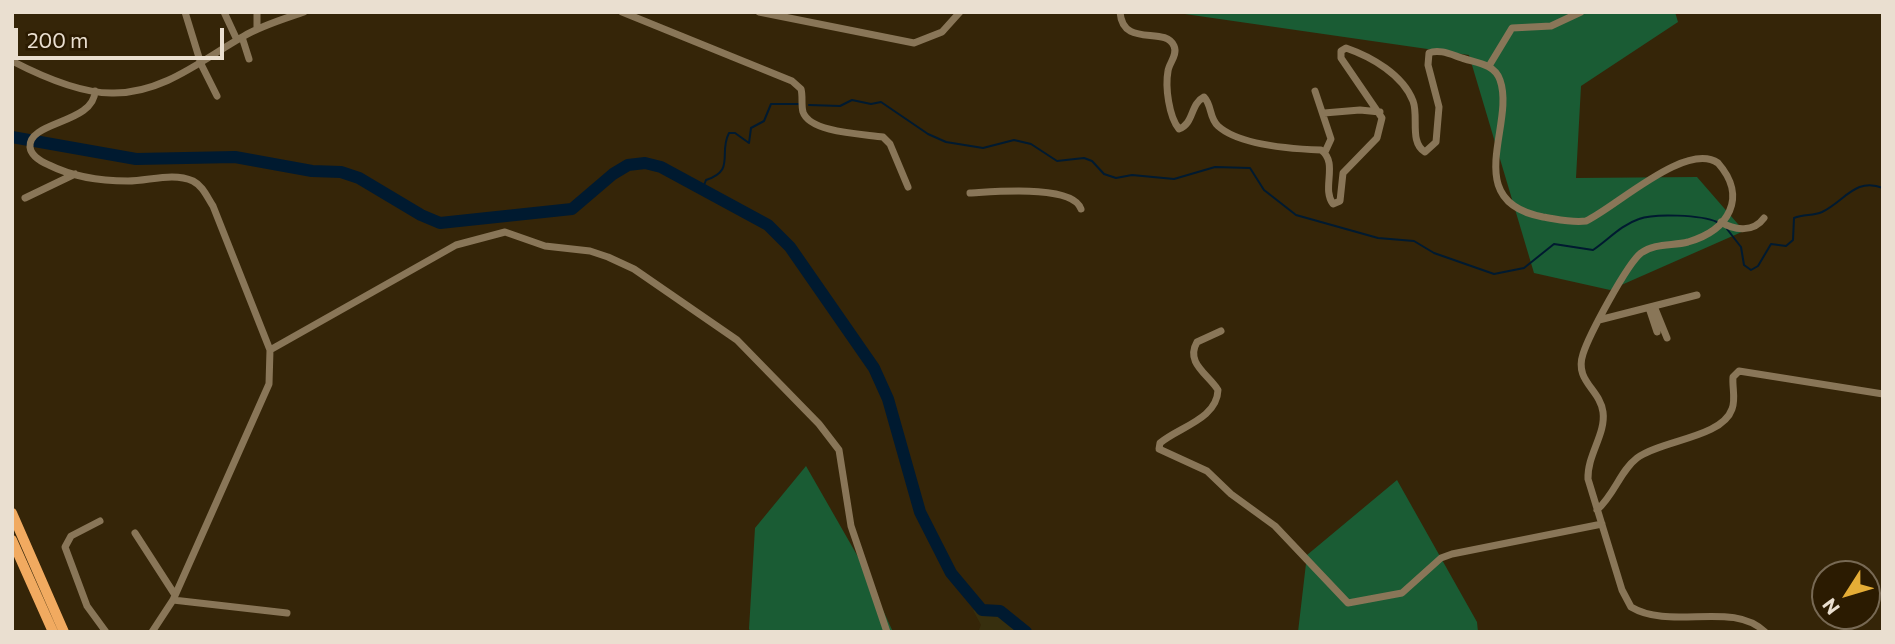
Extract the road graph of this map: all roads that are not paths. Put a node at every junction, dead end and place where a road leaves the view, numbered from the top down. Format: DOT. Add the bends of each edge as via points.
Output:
graph roads {
  1 [pos="185,12"];
  2 [pos="224,12"];
  3 [pos="257,12"];
  4 [pos="304,12"];
  5 [pos="622,12"];
  6 [pos="759,12"];
  7 [pos="960,12"];
  8 [pos="1120,12"];
  9 [pos="1581,12"];
  10 [pos="257,29"];
  11 [pos="239,38"];
  12 [pos="249,59"];
  13 [pos="12,61"];
  14 [pos="201,64"];
  15 [pos="1489,66"];
  16 [pos="95,91"];
  17 [pos="1315,91"];
  18 [pos="217,96"];
  19 [pos="1380,112"];
  20 [pos="1324,113"];
  21 [pos="1325,152"];
  22 [pos="75,174"];
  23 [pos="908,187"];
  24 [pos="970,193"];
  25 [pos="24,198"];
  26 [pos="1081,209"];
  27 [pos="1765,218"];
  28 [pos="1721,222"];
  29 [pos="1697,295"];
  30 [pos="1651,307"];
  31 [pos="1599,320"];
  32 [pos="1221,331"];
  33 [pos="1657,332"];
  34 [pos="1667,338"];
  35 [pos="270,350"];
  36 [pos="1883,394"];
  37 [pos="1597,510"];
  38 [pos="12,513"];
  39 [pos="100,521"];
  40 [pos="1602,524"];
  41 [pos="135,533"];
  42 [pos="12,540"];
  43 [pos="174,598"];
  44 [pos="287,613"];
  45 [pos="52,632"];
  46 [pos="64,632"];
  47 [pos="106,632"];
  48 [pos="152,632"];
  49 [pos="887,632"];
  50 [pos="1765,632"];
  1 -- 14 [label="street"];
  2 -- 11 [label="street"];
  3 -- 10 [label="street"];
  4 -- 10 [label="street"];
  5 -- 23 [label="street" via="792,81 801,89 803,111 810,122 883,137"];
  6 -- 7 [label="street" via="914,43 942,32"];
  8 -- 21 [label="street" via="1129,31 1173,43 1167,79 1171,114 1179,129 1204,97 1216,124 1231,134 1281,148"];
  9 -- 15 [label="street" via="1550,26 1509,30"];
  10 -- 11 [label="street"];
  11 -- 12 [label="street"];
  11 -- 14 [label="street"];
  13 -- 16 [label="street"];
  14 -- 16 [label="street" via="134,90"];
  14 -- 18 [label="street"];
  15 -- 19 [label="street" via="1429,53 1439,107 1436,142 1424,152 1417,144 1415,108 1403,84 1390,71 1345,48 1341,58"];
  15 -- 28 [label="street" via="1502,90 1495,168 1504,193 1521,210 1586,221 1669,167 1709,158 1723,169 1734,191 1732,206"];
  16 -- 22 [label="street" via="93,103 85,110 48,127 30,145 41,162"];
  17 -- 20 [label="street"];
  19 -- 20 [label="street"];
  19 -- 21 [label="street" via="1380,131 1343,173 1336,205 1328,195 1330,162"];
  20 -- 21 [label="street" via="1331,139"];
  22 -- 25 [label="street"];
  22 -- 35 [label="street" via="108,180 179,178 199,185 212,206"];
  24 -- 26 [label="street" via="1034,190 1074,200"];
  27 -- 28 [label="street" via="1745,229"];
  28 -- 31 [label="street" via="1689,241 1641,253"];
  29 -- 30 [label="street"];
  30 -- 31 [label="street"];
  30 -- 33 [label="street"];
  30 -- 34 [label="street"];
  31 -- 37 [label="street" via="1581,365 1585,383 1604,415 1588,473"];
  32 -- 40 [label="street" via="1197,342 1193,354 1218,390 1217,398 1199,420 1165,438 1159,449 1207,471 1275,526 1348,603 1402,593 1441,558 1452,554"];
  35 -- 43 [label="street" via="269,384"];
  35 -- 49 [label="street" via="445,250 488,234 518,234 545,246 608,257 634,269 737,340 839,450 851,526"];
  36 -- 37 [label="street" via="1739,371 1733,377 1733,407 1723,422 1643,454"];
  37 -- 40 [label="street"];
  38 -- 46 [label="highway"];
  39 -- 47 [label="street" via="71,536 65,547 87,606"];
  40 -- 50 [label="street" via="1631,607 1661,616 1743,618"];
  41 -- 43 [label="street"];
  42 -- 45 [label="highway"];
  43 -- 44 [label="street"];
  43 -- 48 [label="street"];
}
